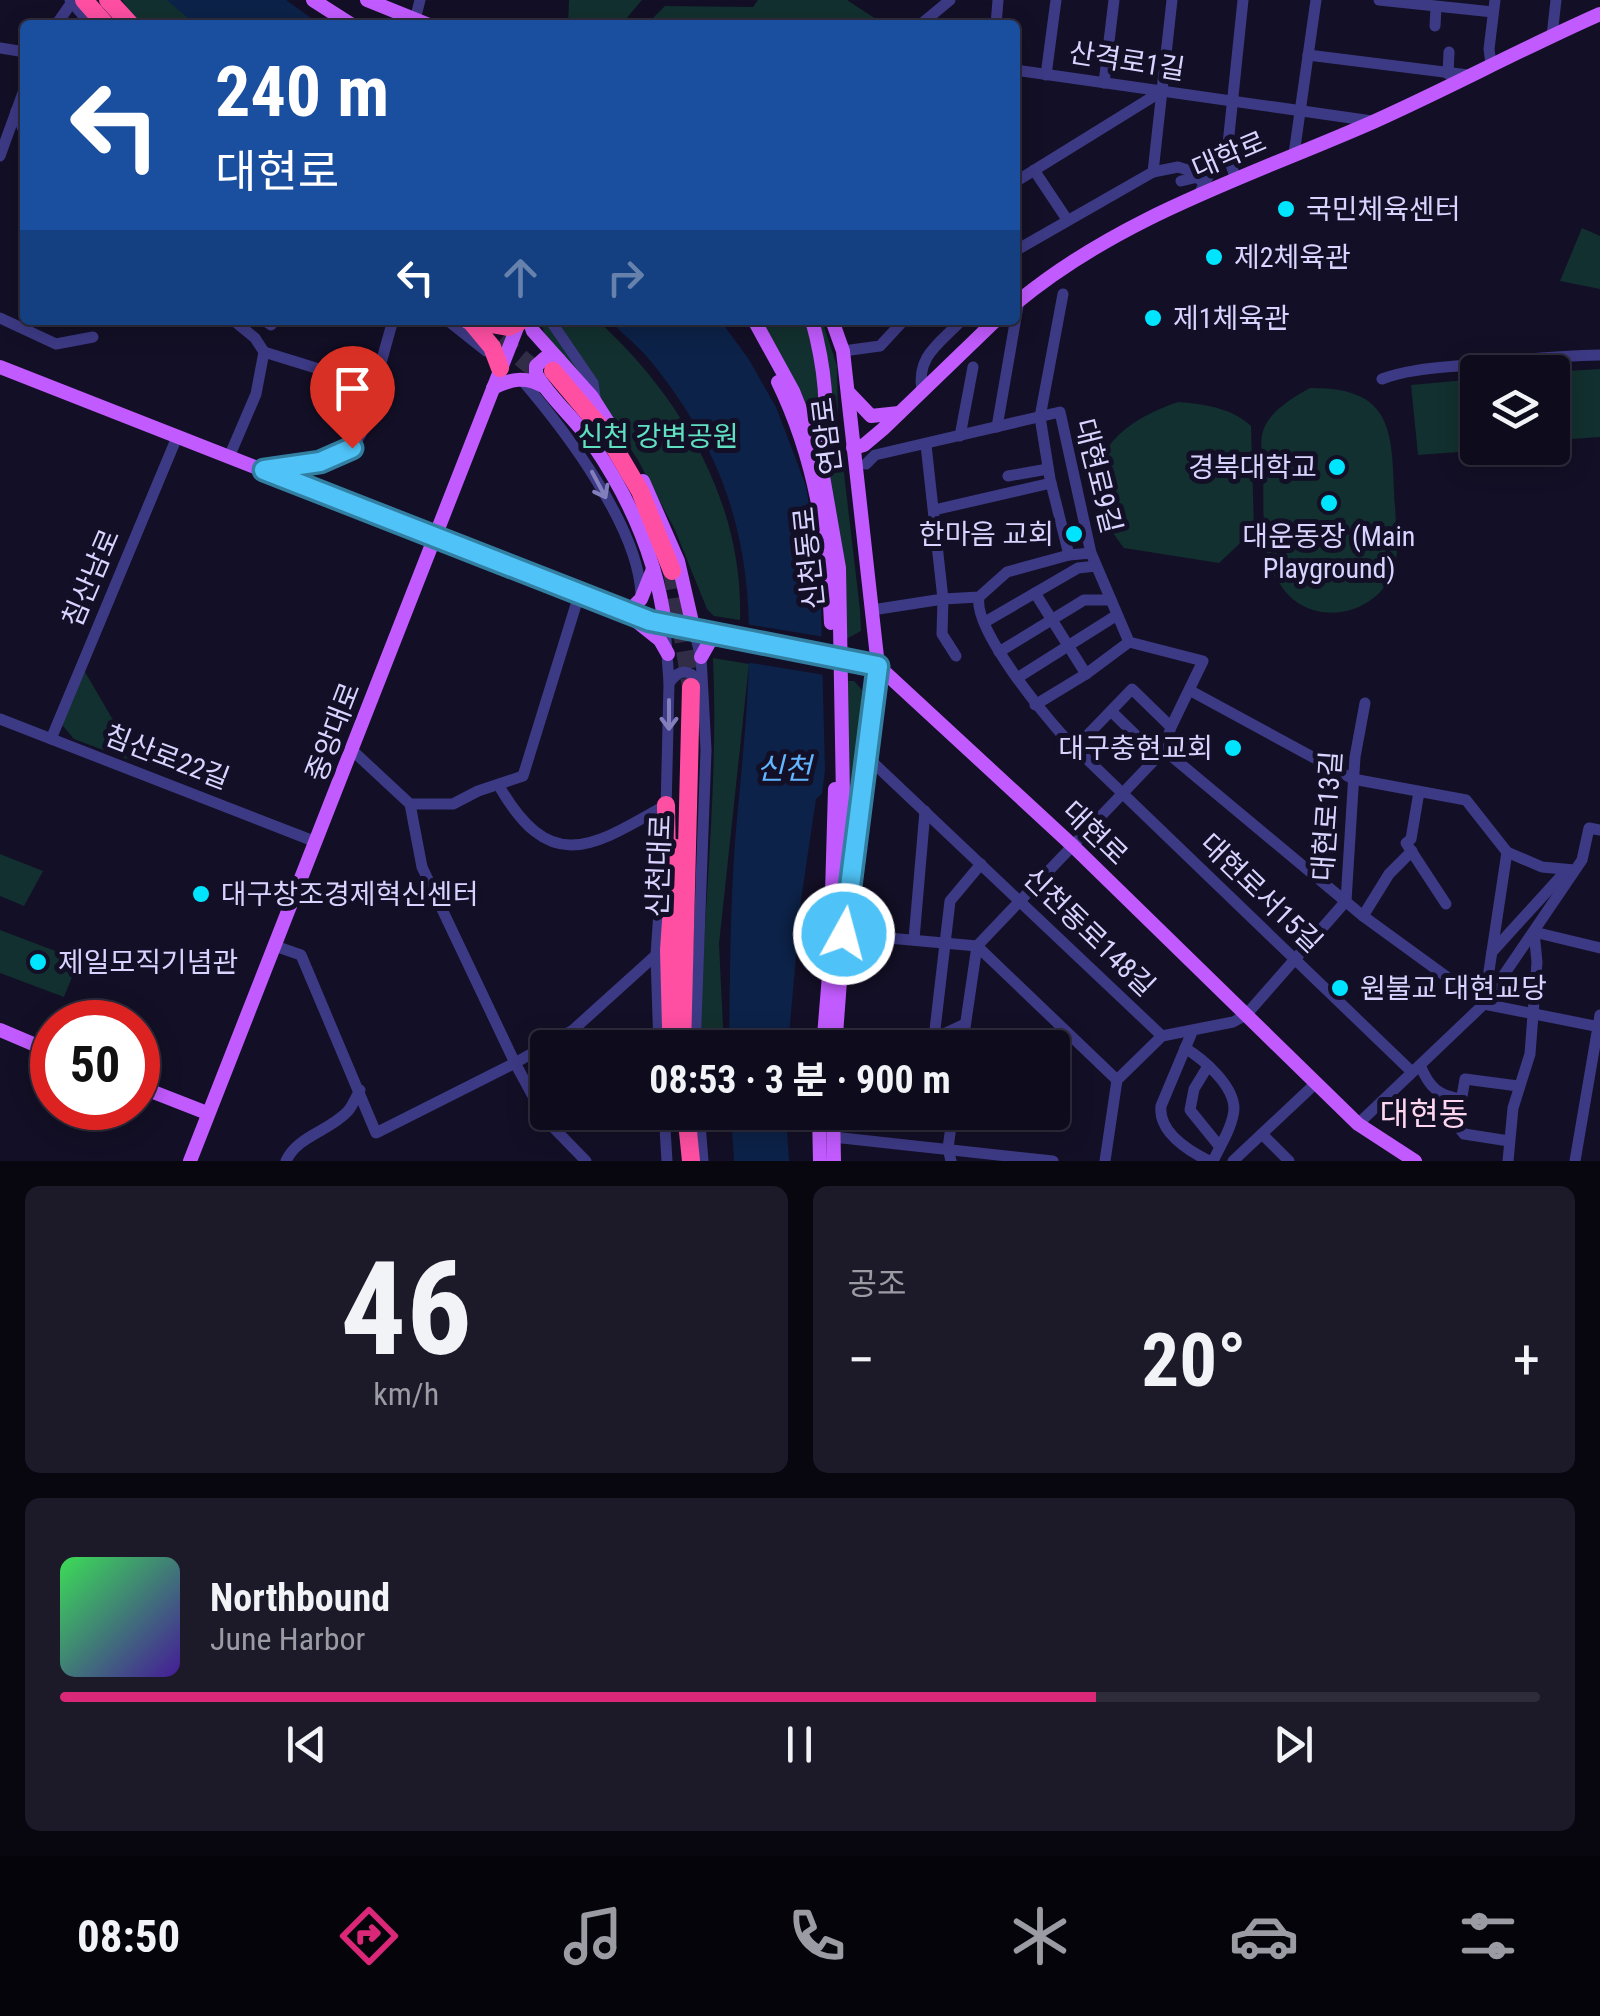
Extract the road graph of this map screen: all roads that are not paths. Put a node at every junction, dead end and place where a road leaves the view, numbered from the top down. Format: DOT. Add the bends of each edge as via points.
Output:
graph roads {
  1 [pos="75,0"];
  2 [pos="93,0"];
  3 [pos="108,0"];
  4 [pos="298,0"];
  5 [pos="312,0"];
  6 [pos="353,0"];
  7 [pos="367,0"];
  8 [pos="950,0"];
  9 [pos="1056,0"];
  10 [pos="1114,0"];
  11 [pos="1172,0"];
  12 [pos="1243,0"];
  13 [pos="1316,0"];
  14 [pos="1378,0"];
  15 [pos="1556,0"];
  16 [pos="1494,6"];
  17 [pos="1436,7"];
  18 [pos="1600,14"];
  19 [pos="60,20"];
  20 [pos="100,20"];
  21 [pos="111,20"];
  22 [pos="128,20"];
  23 [pos="328,20"];
  24 [pos="344,20"];
  25 [pos="410,20"];
  26 [pos="411,20"];
  27 [pos="926,20"];
  28 [pos="1436,26"];
  29 [pos="1552,36"];
  30 [pos="1449,52"];
  31 [pos="1308,55"];
  32 [pos="1490,56"];
  33 [pos="1020,71"];
  34 [pos="1046,74"];
  35 [pos="1448,74"];
  36 [pos="1468,75"];
  37 [pos="1104,83"];
  38 [pos="1159,93"];
  39 [pos="20,101"];
  40 [pos="1232,101"];
  41 [pos="1302,110"];
  42 [pos="16,112"];
  43 [pos="1374,121"];
  44 [pos="20,122"];
  45 [pos="1229,130"];
  46 [pos="1294,154"];
  47 [pos="0,156"];
  48 [pos="1034,170"];
  49 [pos="1152,172"];
  50 [pos="1194,172"];
  51 [pos="1020,179"];
  52 [pos="1236,179"];
  53 [pos="1181,182"];
  54 [pos="1199,194"];
  55 [pos="1066,218"];
  56 [pos="1020,248"];
  57 [pos="1063,294"];
  58 [pos="1020,300"];
  59 [pos="0,318"];
  60 [pos="240,325"];
  61 [pos="392,325"];
  62 [pos="453,325"];
  63 [pos="473,325"];
  64 [pos="521,325"];
  65 [pos="527,325"];
  66 [pos="553,325"];
  67 [pos="747,325"];
  68 [pos="757,325"];
  69 [pos="813,325"];
  70 [pos="834,325"];
  71 [pos="899,325"];
  72 [pos="957,325"];
  73 [pos="991,325"];
  74 [pos="1013,325"];
  75 [pos="93,337"];
  76 [pos="842,351"];
  77 [pos="264,352"];
  78 [pos="1600,355"];
  79 [pos="972,366"];
  80 [pos="0,368"];
  81 [pos="500,368"];
  82 [pos="550,374"];
  83 [pos="521,379"];
  84 [pos="1382,379"];
  85 [pos="374,386"];
  86 [pos="493,388"];
  87 [pos="922,391"];
  88 [pos="847,392"];
  89 [pos="596,403"];
  90 [pos="899,412"];
  91 [pos="1040,417"];
  92 [pos="997,427"];
  93 [pos="880,434"];
  94 [pos="960,436"];
  95 [pos="177,437"];
  96 [pos="926,445"];
  97 [pos="854,448"];
  98 [pos="888,452"];
  99 [pos="228,457"];
  100 [pos="815,462"];
  101 [pos="866,464"];
  102 [pos="1048,468"];
  103 [pos="264,470"];
  104 [pos="1008,476"];
  105 [pos="1051,483"];
  106 [pos="860,495"];
  107 [pos="934,510"];
  108 [pos="435,538"];
  109 [pos="1069,556"];
  110 [pos="1094,560"];
  111 [pos="667,571"];
  112 [pos="1035,593"];
  113 [pos="579,595"];
  114 [pos="978,597"];
  115 [pos="641,599"];
  116 [pos="688,599"];
  117 [pos="943,599"];
  118 [pos="1111,600"];
  119 [pos="872,610"];
  120 [pos="626,613"];
  121 [pos="1117,615"];
  122 [pos="1050,620"];
  123 [pos="985,622"];
  124 [pos="665,625"];
  125 [pos="694,631"];
  126 [pos="715,637"];
  127 [pos="1129,642"];
  128 [pos="1069,647"];
  129 [pos="999,652"];
  130 [pos="668,654"];
  131 [pos="701,656"];
  132 [pos="956,656"];
  133 [pos="878,666"];
  134 [pos="1086,674"];
  135 [pos="1017,678"];
  136 [pos="686,686"];
  137 [pos="1191,691"];
  138 [pos="1365,704"];
  139 [pos="1035,705"];
  140 [pos="1111,711"];
  141 [pos="0,719"];
  142 [pos="1171,727"];
  143 [pos="50,739"];
  144 [pos="1075,748"];
  145 [pos="352,751"];
  146 [pos="1161,753"];
  147 [pos="866,755"];
  148 [pos="1354,779"];
  149 [pos="499,786"];
  150 [pos="1419,792"];
  151 [pos="1122,795"];
  152 [pos="410,804"];
  153 [pos="666,806"];
  154 [pos="925,811"];
  155 [pos="1600,830"];
  156 [pos="316,842"];
  157 [pos="700,844"];
  158 [pos="1073,846"];
  159 [pos="1412,851"];
  160 [pos="1507,852"];
  161 [pos="982,864"];
  162 [pos="1568,871"];
  163 [pos="1020,901"];
  164 [pos="1346,902"];
  165 [pos="1446,904"];
  166 [pos="1362,916"];
  167 [pos="1534,932"];
  168 [pos="844,934"];
  169 [pos="914,939"];
  170 [pos="946,943"];
  171 [pos="275,946"];
  172 [pos="976,946"];
  173 [pos="1600,948"];
  174 [pos="669,950"];
  175 [pos="1492,952"];
  176 [pos="1294,959"];
  177 [pos="682,990"];
  178 [pos="1484,1004"];
  179 [pos="1246,1015"];
  180 [pos="1532,1015"];
  181 [pos="1599,1023"];
  182 [pos="965,1024"];
  183 [pos="0,1030"];
  184 [pos="659,1030"];
  185 [pos="676,1030"];
  186 [pos="682,1030"];
  187 [pos="691,1030"];
  188 [pos="823,1030"];
  189 [pos="836,1030"];
  190 [pos="935,1030"];
  191 [pos="952,1030"];
  192 [pos="964,1030"];
  193 [pos="1192,1032"];
  194 [pos="1162,1036"];
  195 [pos="30,1043"];
  196 [pos="1185,1048"];
  197 [pos="515,1064"];
  198 [pos="1208,1066"];
  199 [pos="1416,1069"];
  200 [pos="1117,1080"];
  201 [pos="1316,1083"];
  202 [pos="1595,1084"];
  203 [pos="1518,1086"];
  204 [pos="360,1090"];
  205 [pos="160,1095"];
  206 [pos="1462,1099"];
  207 [pos="207,1113"];
  208 [pos="1358,1124"];
  209 [pos="665,1130"];
  210 [pos="679,1130"];
  211 [pos="688,1130"];
  212 [pos="701,1130"];
  213 [pos="819,1130"];
  214 [pos="832,1130"];
  215 [pos="952,1130"];
  216 [pos="1262,1134"];
  217 [pos="832,1137"];
  218 [pos="1509,1141"];
  219 [pos="1220,1147"];
  220 [pos="950,1155"];
  221 [pos="190,1161"];
  222 [pos="286,1161"];
  223 [pos="586,1161"];
  224 [pos="667,1161"];
  225 [pos="681,1161"];
  226 [pos="691,1161"];
  227 [pos="703,1161"];
  228 [pos="820,1161"];
  229 [pos="834,1161"];
  230 [pos="1052,1161"];
  231 [pos="1104,1161"];
  232 [pos="1211,1161"];
  233 [pos="1233,1161"];
  234 [pos="1289,1161"];
  235 [pos="1415,1161"];
  236 [pos="1508,1161"];
  237 [pos="1575,1161"];
  1 -- 19 [label="street"];
  1 -- 20 [label="highway"];
  2 -- 21 [label="highway"];
  3 -- 22 [label="highway"];
  4 -- 23 [label="main road"];
  5 -- 24 [label="main road"];
  6 -- 25 [label="main road"];
  7 -- 26 [label="main road"];
  8 -- 27 [label="street"];
  9 -- 34 [label="street"];
  10 -- 37 [label="street"];
  11 -- 38 [label="street"];
  12 -- 40 [label="street"];
  13 -- 31 [label="street"];
  14 -- 17 [label="street"];
  15 -- 29 [label="street"];
  16 -- 17 [label="street"];
  16 -- 32 [label="street"];
  17 -- 28 [label="street"];
  18 -- 29 [label="main road, 대학로"];
  29 -- 32 [label="main road, 대학로"];
  30 -- 35 [label="street"];
  31 -- 35 [label="street, 대학로"];
  31 -- 41 [label="street"];
  32 -- 36 [label="main road, 대학로"];
  33 -- 34 [label="street, 산격로1길"];
  34 -- 37 [label="street, 산격로1길"];
  35 -- 36 [label="street, 대학로"];
  36 -- 43 [label="main road, 대학로"];
  37 -- 38 [label="street, 산격로1길"];
  38 -- 40 [label="street, 산격로1길"];
  38 -- 48 [label="street"];
  38 -- 49 [label="street"];
  39 -- 42 [label="street"];
  40 -- 41 [label="street, 산격로1길"];
  40 -- 45 [label="street"];
  41 -- 43 [label="street, 산격로1길"];
  41 -- 46 [label="street"];
  42 -- 44 [label="street"];
  42 -- 47 [label="street"];
  43 -- 46 [label="main road, 대학로"];
  45 -- 52 [label="street" via="1227,154"];
  45 -- 54 [label="street"];
  46 -- 52 [label="main road, 대학로"];
  48 -- 51 [label="street"];
  48 -- 55 [label="street"];
  49 -- 50 [label="street"];
  49 -- 55 [label="street"];
  52 -- 54 [label="main road, 대학로"];
  53 -- 54 [label="street" via="1198,177"];
  54 -- 58 [label="main road, 대학로" via="1133,225"];
  55 -- 56 [label="street"];
  57 -- 91 [label="street"];
  59 -- 75 [label="street" via="56,344"];
  60 -- 77 [label="street"];
  61 -- 85 [label="street"];
  62 -- 81 [label="street"];
  63 -- 81 [label="highway"];
  64 -- 81 [label="main road, 중앙대로"];
  65 -- 82 [label="main road"];
  66 -- 89 [label="street" via="593,383"];
  67 -- 100 [label="main road, 신천동로"];
  68 -- 100 [label="main road, 신천동로" via="793,392"];
  69 -- 100 [label="main road" via="827,420"];
  70 -- 76 [label="main road, 연암로"];
  71 -- 76 [label="street" via="880,346"];
  72 -- 87 [label="street" via="922,362"];
  73 -- 87 [label="main road"];
  74 -- 92 [label="street, 대학로"];
  76 -- 88 [label="main road, 연암로"];
  77 -- 85 [label="street"];
  77 -- 99 [label="street" via="256,394"];
  78 -- 84 [label="street" via="1449,366"];
  79 -- 94 [label="street"];
  80 -- 95 [label="main road"];
  81 -- 86 [label="main road, 중앙대로"];
  82 -- 83 [label="main road"];
  82 -- 89 [label="main road"];
  82 -- 111 [label="highway" via="629,492"];
  83 -- 86 [label="main road"];
  83 -- 115 [label="street, one-way" via="594,474 639,576"];
  85 -- 103 [label="street" via="352,448 320,462"];
  86 -- 108 [label="main road, 중앙대로"];
  87 -- 90 [label="main road"];
  88 -- 90 [label="main road" via="871,416"];
  88 -- 97 [label="main road, 연암로"];
  89 -- 111 [label="main road" via="655,502"];
  90 -- 93 [label="main road"];
  91 -- 92 [label="street, 대현로9길"];
  91 -- 102 [label="street, 대현로9길"];
  91 -- 110 [label="street, 대현로9길" via="1060,412"];
  92 -- 94 [label="street, 대현로9길"];
  93 -- 97 [label="main road"];
  93 -- 98 [label="street"];
  93 -- 101 [label="main road"];
  94 -- 96 [label="street, 대현로9길"];
  95 -- 99 [label="main road"];
  95 -- 143 [label="street, 침산남로"];
  96 -- 98 [label="street, 대현로9길"];
  96 -- 107 [label="street"];
  97 -- 106 [label="main road, 연암로"];
  98 -- 101 [label="street, 대현로9길"];
  99 -- 103 [label="main road"];
  100 -- 168 [label="main road, 신천동로" via="838,568"];
  100 -- 188 [label="main road, 신천동로" via="829,570 834,732"];
  101 -- 106 [label="main road"];
  102 -- 104 [label="street, 대현로9길"];
  102 -- 105 [label="street, 대현로9길"];
  103 -- 108 [label="main road"];
  105 -- 107 [label="street"];
  105 -- 109 [label="street, 대현로9길"];
  106 -- 119 [label="main road, 연암로"];
  107 -- 117 [label="street"];
  108 -- 113 [label="main road"];
  108 -- 145 [label="main road, 중앙대로"];
  109 -- 110 [label="street"];
  109 -- 114 [label="street" via="1007,572"];
  110 -- 112 [label="street, 대현로9길"];
  110 -- 118 [label="street, 대현로9길"];
  111 -- 115 [label="main road"];
  111 -- 116 [label="main road"];
  111 -- 124 [label="main road"];
  112 -- 122 [label="street"];
  112 -- 123 [label="street"];
  113 -- 120 [label="main road"];
  113 -- 149 [label="street" via="523,776"];
  114 -- 117 [label="street"];
  114 -- 123 [label="street, 대현로서15길" via="976,609"];
  115 -- 120 [label="main road"];
  116 -- 125 [label="main road"];
  116 -- 126 [label="main road"];
  117 -- 119 [label="street"];
  117 -- 132 [label="street" via="942,634"];
  118 -- 121 [label="street, 대현로9길"];
  118 -- 122 [label="street" via="1084,600"];
  119 -- 133 [label="main road, 연암로"];
  120 -- 124 [label="main road"];
  120 -- 130 [label="main road"];
  121 -- 127 [label="street, 대현로9길"];
  121 -- 128 [label="street"];
  122 -- 128 [label="street"];
  122 -- 129 [label="street"];
  123 -- 129 [label="street, 대현로서15길"];
  124 -- 125 [label="main road"];
  124 -- 130 [label="street"];
  125 -- 126 [label="main road"];
  125 -- 131 [label="street"];
  126 -- 131 [label="main road"];
  126 -- 133 [label="main road, bridge"];
  127 -- 134 [label="street"];
  127 -- 137 [label="street" via="1203,661"];
  128 -- 134 [label="street"];
  128 -- 135 [label="street"];
  129 -- 135 [label="street, 대현로서15길"];
  130 -- 136 [label="street"];
  131 -- 136 [label="street"];
  133 -- 147 [label="main road, 연암로"];
  133 -- 158 [label="main road, 대현로"];
  134 -- 139 [label="street"];
  135 -- 139 [label="street, 대현로서15길"];
  136 -- 153 [label="street, one-way"];
  136 -- 157 [label="street" via="706,750"];
  136 -- 174 [label="highway, 신천대로"];
  137 -- 142 [label="street"];
  137 -- 148 [label="street"];
  138 -- 148 [label="street, 대현로13길"];
  139 -- 144 [label="street, 대현로서15길"];
  140 -- 142 [label="street" via="1132,689"];
  140 -- 144 [label="street"];
  140 -- 146 [label="street"];
  141 -- 143 [label="street, 침산로22길"];
  142 -- 146 [label="street"];
  143 -- 156 [label="street, 침산로22길"];
  144 -- 151 [label="street, 대현로서15길"];
  145 -- 152 [label="street"];
  145 -- 156 [label="main road, 중앙대로"];
  146 -- 151 [label="street"];
  146 -- 164 [label="street"];
  147 -- 154 [label="street, 신천동로148길"];
  147 -- 168 [label="main road, 연암로"];
  148 -- 150 [label="street"];
  148 -- 164 [label="street, 대현로13길"];
  149 -- 152 [label="street" via="453,804"];
  149 -- 153 [label="street" via="535,835 566,845 598,842"];
  150 -- 159 [label="street" via="1406,843"];
  150 -- 160 [label="street" via="1466,800"];
  151 -- 158 [label="street"];
  151 -- 176 [label="street, 대현로서15길"];
  152 -- 197 [label="street" via="422,867"];
  153 -- 174 [label="highway"];
  154 -- 161 [label="street, 신천동로148길"];
  154 -- 169 [label="street"];
  155 -- 162 [label="street" via="1589,828 1582,860"];
  156 -- 171 [label="main road, 중앙대로"];
  157 -- 174 [label="highway"];
  157 -- 177 [label="street"];
  158 -- 163 [label="street"];
  158 -- 179 [label="main road, 대현로"];
  159 -- 165 [label="street"];
  159 -- 166 [label="street"];
  160 -- 162 [label="street"];
  160 -- 175 [label="street"];
  161 -- 163 [label="street, 신천동로148길"];
  161 -- 170 [label="street, 신천동로148길" via="952,895"];
  162 -- 167 [label="street"];
  162 -- 175 [label="street"];
  163 -- 172 [label="street"];
  163 -- 194 [label="street, 신천동로148길"];
  164 -- 166 [label="street"];
  164 -- 176 [label="street, 대현로13길"];
  166 -- 178 [label="street"];
  167 -- 173 [label="street"];
  167 -- 178 [label="street"];
  167 -- 180 [label="street"];
  168 -- 169 [label="street"];
  168 -- 189 [label="main road, 신천동로"];
  169 -- 170 [label="street"];
  170 -- 172 [label="street"];
  170 -- 190 [label="street"];
  171 -- 204 [label="street" via="301,955"];
  171 -- 207 [label="main road, 중앙대로"];
  172 -- 182 [label="street"];
  172 -- 200 [label="street"];
  174 -- 177 [label="highway, 신천대로"];
  174 -- 184 [label="street"];
  174 -- 197 [label="street" via="573,1030"];
  175 -- 178 [label="street"];
  176 -- 179 [label="street, 대현로13길"];
  176 -- 199 [label="street, 대현로서15길"];
  177 -- 185 [label="highway, 신천대로"];
  177 -- 186 [label="highway, 신천대로"];
  177 -- 187 [label="street"];
  178 -- 180 [label="street"];
  178 -- 199 [label="street"];
  179 -- 193 [label="street"];
  179 -- 201 [label="main road, 대현로"];
  180 -- 181 [label="street"];
  180 -- 203 [label="street" via="1526,1072"];
  181 -- 202 [label="street"];
  182 -- 191 [label="street"];
  182 -- 192 [label="street"];
  183 -- 195 [label="main road"];
  193 -- 194 [label="street"];
  193 -- 196 [label="street"];
  194 -- 200 [label="street"];
  196 -- 198 [label="street"];
  196 -- 232 [label="street" via="1160,1118 1171,1135"];
  197 -- 204 [label="street" via="376,1132"];
  197 -- 223 [label="street" via="546,1120"];
  198 -- 219 [label="street" via="1234,1105"];
  198 -- 219 [label="street" via="1190,1110"];
  199 -- 206 [label="street, 대현로서15길" via="1442,1096"];
  199 -- 208 [label="street"];
  200 -- 231 [label="street"];
  201 -- 208 [label="main road, 대현로"];
  201 -- 216 [label="street"];
  202 -- 237 [label="street"];
  203 -- 206 [label="street" via="1465,1079"];
  203 -- 218 [label="street"];
  204 -- 222 [label="street" via="349,1110 292,1148"];
  205 -- 207 [label="main road"];
  206 -- 218 [label="street" via="1457,1126 1464,1134"];
  207 -- 221 [label="main road, 중앙대로"];
  208 -- 235 [label="main road, 대현로"];
  209 -- 224 [label="street"];
  210 -- 225 [label="highway"];
  211 -- 226 [label="highway"];
  212 -- 227 [label="street"];
  213 -- 228 [label="main road"];
  214 -- 217 [label="main road"];
  215 -- 220 [label="street"];
  216 -- 233 [label="street"];
  216 -- 234 [label="street"];
  217 -- 220 [label="street"];
  217 -- 229 [label="main road"];
  218 -- 236 [label="street"];
  219 -- 232 [label="street"];
  220 -- 230 [label="street"];
}
